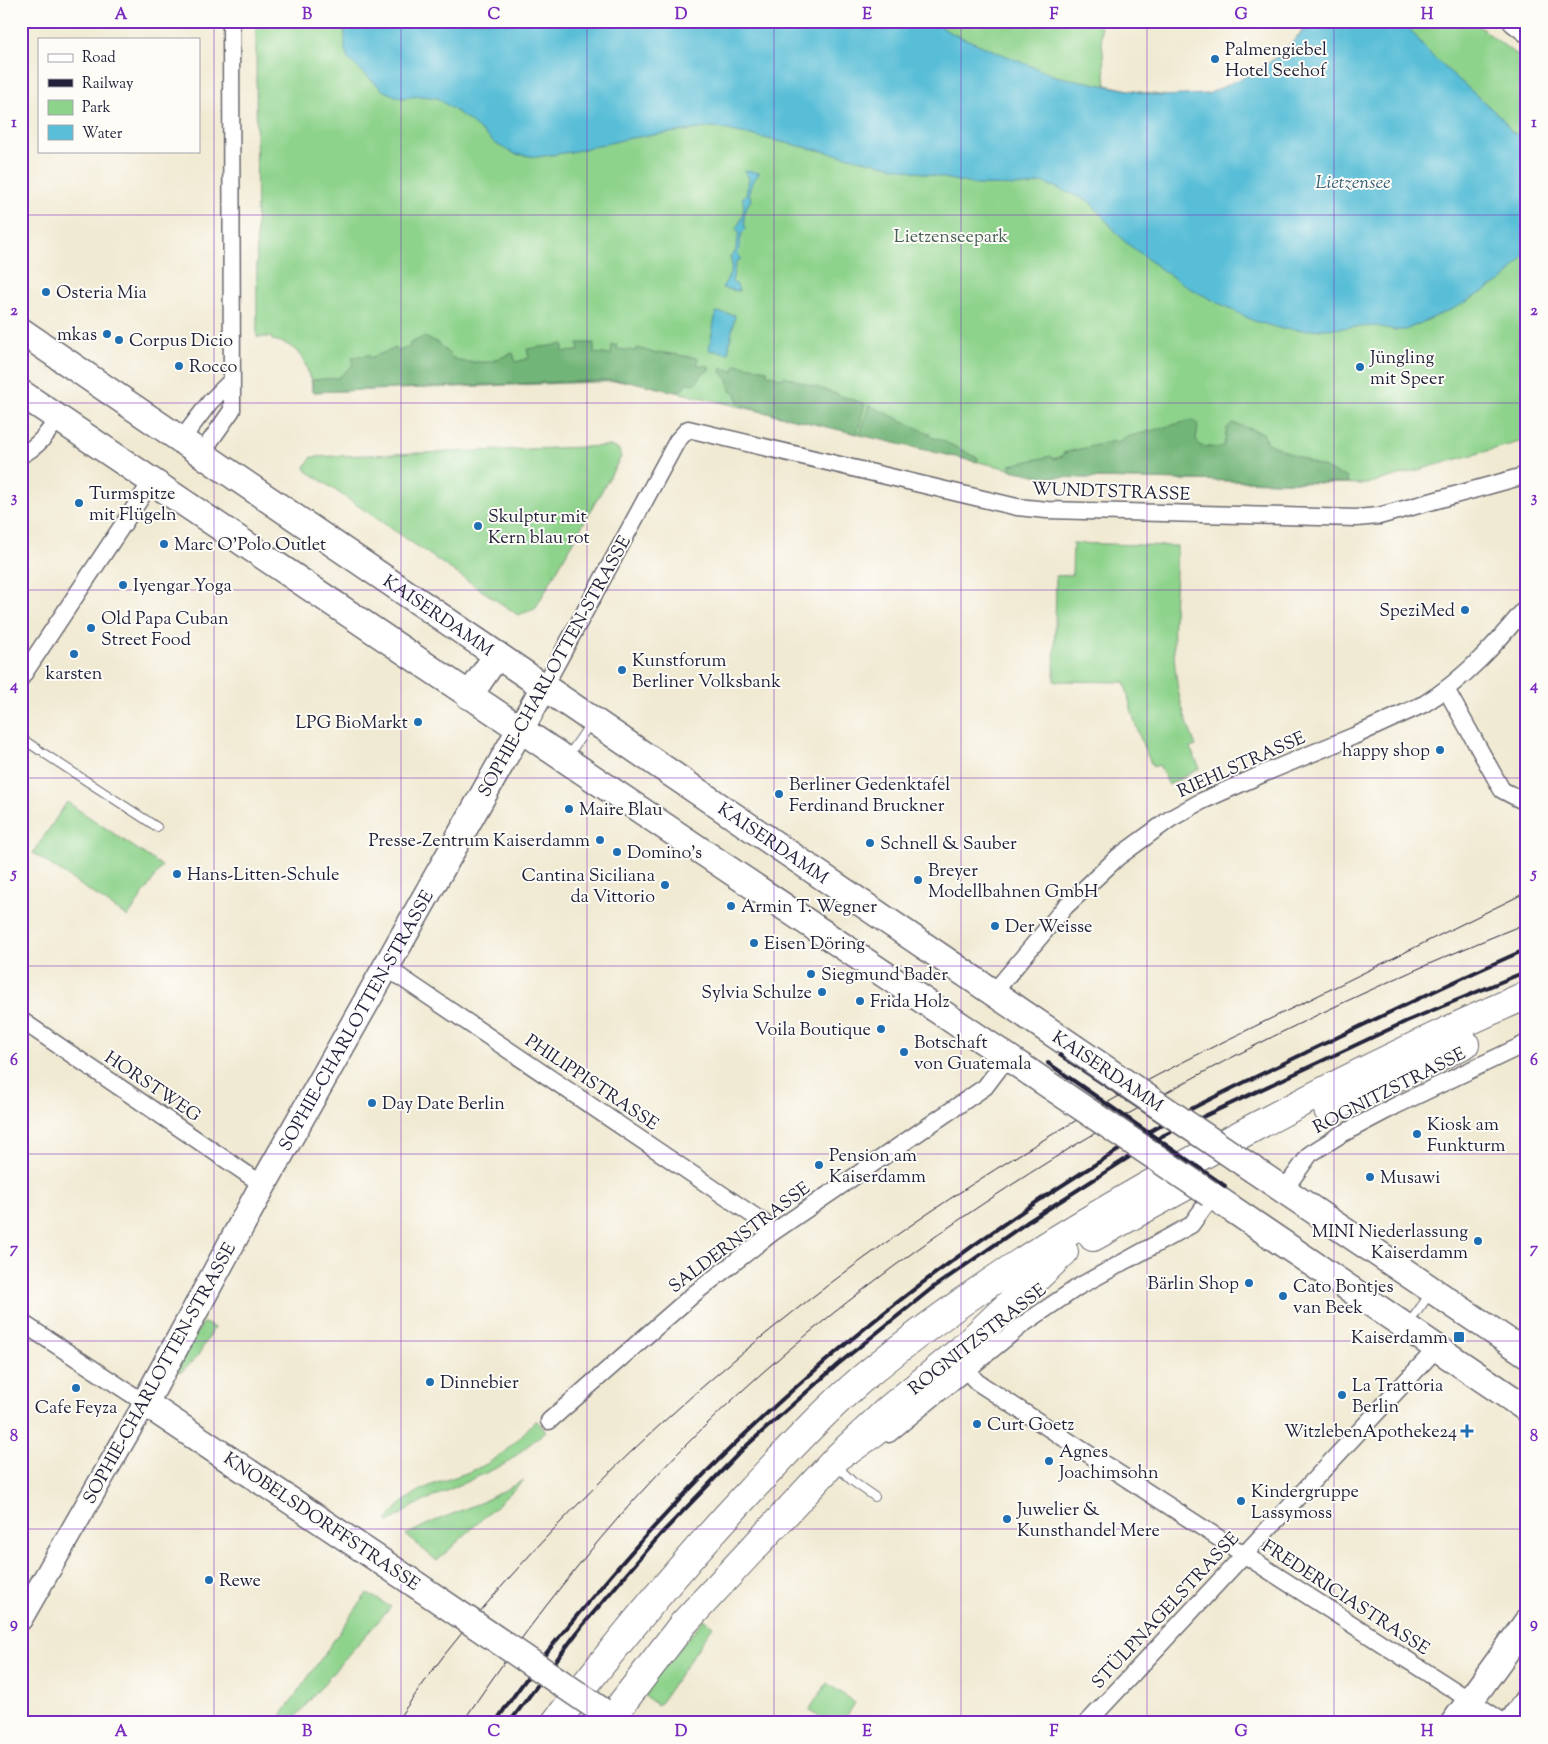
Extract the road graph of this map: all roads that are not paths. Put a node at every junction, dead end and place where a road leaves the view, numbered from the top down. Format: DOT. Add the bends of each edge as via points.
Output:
graph roads {
  1 [pos="231,21"];
  2 [pos="1514,21"];
  3 [pos="1527,31"];
  4 [pos="21,331"];
  5 [pos="232,380"];
  6 [pos="21,393"];
  7 [pos="58,418"];
  8 [pos="696,429"];
  9 [pos="191,447"];
  10 [pos="21,455"];
  11 [pos="1527,475"];
  12 [pos="152,481"];
  13 [pos="1527,606"];
  14 [pos="496,655"];
  15 [pos="21,678"];
  16 [pos="544,687"];
  17 [pos="1447,690"];
  18 [pos="469,696"];
  19 [pos="592,720"];
  20 [pos="519,731"];
  21 [pos="21,738"];
  22 [pos="564,761"];
  23 [pos="1525,803"];
  24 [pos="157,827"];
  25 [pos="387,968"];
  26 [pos="994,992"];
  27 [pos="1527,994"];
  28 [pos="1527,1015"];
  29 [pos="21,1020"];
  30 [pos="1527,1043"];
  31 [pos="1007,1058"];
  32 [pos="263,1185"];
  33 [pos="1284,1190"];
  34 [pos="1211,1195"];
  35 [pos="772,1232"];
  36 [pos="1064,1252"];
  37 [pos="1433,1291"];
  38 [pos="21,1322"];
  39 [pos="1406,1327"];
  40 [pos="1436,1349"];
  41 [pos="1527,1354"];
  42 [pos="966,1370"];
  43 [pos="145,1403"];
  44 [pos="1527,1409"];
  45 [pos="549,1421"];
  46 [pos="889,1434"];
  47 [pos="839,1468"];
  48 [pos="874,1497"];
  49 [pos="802,1512"];
  50 [pos="1244,1555"];
  51 [pos="21,1619"];
  52 [pos="1527,1622"];
  53 [pos="1470,1700"];
  54 [pos="1527,1701"];
  55 [pos="611,1718"];
  56 [pos="555,1723"];
  57 [pos="573,1723"];
  58 [pos="1088,1723"];
  59 [pos="1454,1723"];
  60 [pos="1505,1723"];
  61 [pos="1512,1723"];
  1 -- 5 [label="street"];
  2 -- 3 [label="street"];
  4 -- 9 [label="main road, KAISERDAMM"];
  5 -- 9 [label="street" via="210,402"];
  5 -- 9 [label="street" via="232,410"];
  6 -- 7 [label="main road"];
  7 -- 10 [label="street" via="41,442"];
  7 -- 12 [label="main road"];
  8 -- 11 [label="street, WUNDTSTRASSE" via="982,499 1047,510 1364,518"];
  8 -- 16 [label="street, SOPHIE-CHARLOTTEN-STRASSE" via="688,429 677,441"];
  9 -- 14 [label="main road, KAISERDAMM"];
  12 -- 15 [label="street"];
  12 -- 18 [label="main road"];
  13 -- 17 [label="street, RIEHLSTRASSE" via="1505,633"];
  14 -- 16 [label="main road, KAISERDAMM"];
  14 -- 18 [label="main road"];
  16 -- 19 [label="main road, KAISERDAMM"];
  16 -- 20 [label="main road, SOPHIE-CHARLOTTEN-STRASSE"];
  17 -- 23 [label="street" via="1502,790"];
  17 -- 26 [label="street, RIEHLSTRASSE" via="1354,736 1202,801 1163,824 1118,857 1065,907"];
  18 -- 20 [label="main road"];
  19 -- 22 [label="lane"];
  19 -- 26 [label="main road, KAISERDAMM"];
  20 -- 22 [label="main road"];
  20 -- 25 [label="main road, SOPHIE-CHARLOTTEN-STRASSE"];
  21 -- 24 [label="lane"];
  22 -- 31 [label="main road"];
  25 -- 32 [label="main road, SOPHIE-CHARLOTTEN-STRASSE"];
  25 -- 35 [label="street, PHILIPPISTRASSE" via="763,1222"];
  26 -- 33 [label="main road, KAISERDAMM, bridge"];
  27 -- 56 [label="highway" via="1297,1104 1129,1195 1019,1262 935,1320 862,1379 795,1443 656,1597"];
  28 -- 36 [label="highway" via="1290,1128"];
  29 -- 32 [label="street, HORSTWEG"];
  30 -- 33 [label="street, ROGNITZSTRASSE" via="1340,1135 1310,1154"];
  31 -- 34 [label="main road, bridge"];
  31 -- 35 [label="street, SALDERNSTRASSE" via="985,1087"];
  32 -- 43 [label="main road, SOPHIE-CHARLOTTEN-STRASSE"];
  33 -- 37 [label="main road, KAISERDAMM"];
  34 -- 39 [label="main road"];
  34 -- 42 [label="street, ROGNITZSTRASSE" via="1192,1225 1078,1288 1022,1325"];
  35 -- 45 [label="street, SALDERNSTRASSE" via="695,1292"];
  36 -- 55 [label="highway" via="961,1350 890,1408 839,1456 683,1624"];
  36 -- 57 [label="highway" via="963,1319 907,1362 853,1410 746,1517 657,1619"];
  37 -- 39 [label="lane"];
  37 -- 41 [label="main road, KAISERDAMM"];
  38 -- 43 [label="street, KNOBELSDORFFSTRASSE"];
  39 -- 40 [label="main road"];
  40 -- 44 [label="main road"];
  40 -- 50 [label="street, STÜLPNAGELSTRASSE"];
  42 -- 46 [label="street, ROGNITZSTRASSE"];
  42 -- 50 [label="street, FREDERICIASTRASSE" via="977,1382"];
  43 -- 51 [label="street, SOPHIE-CHARLOTTEN-STRASSE"];
  43 -- 55 [label="main road, KNOBELSDORFFSTRASSE, bridge"];
  46 -- 47 [label="lane, ROGNITZSTRASSE"];
  47 -- 48 [label="lane"];
  47 -- 49 [label="lane, ROGNITZSTRASSE" via="802,1505"];
  50 -- 53 [label="street, FREDERICIASTRASSE"];
  50 -- 58 [label="street, STÜLPNAGELSTRASSE"];
  52 -- 53 [label="main road"];
  53 -- 59 [label="main road"];
  53 -- 60 [label="street, FREDERICIASTRASSE"];
  54 -- 61 [label="main road"];
}
